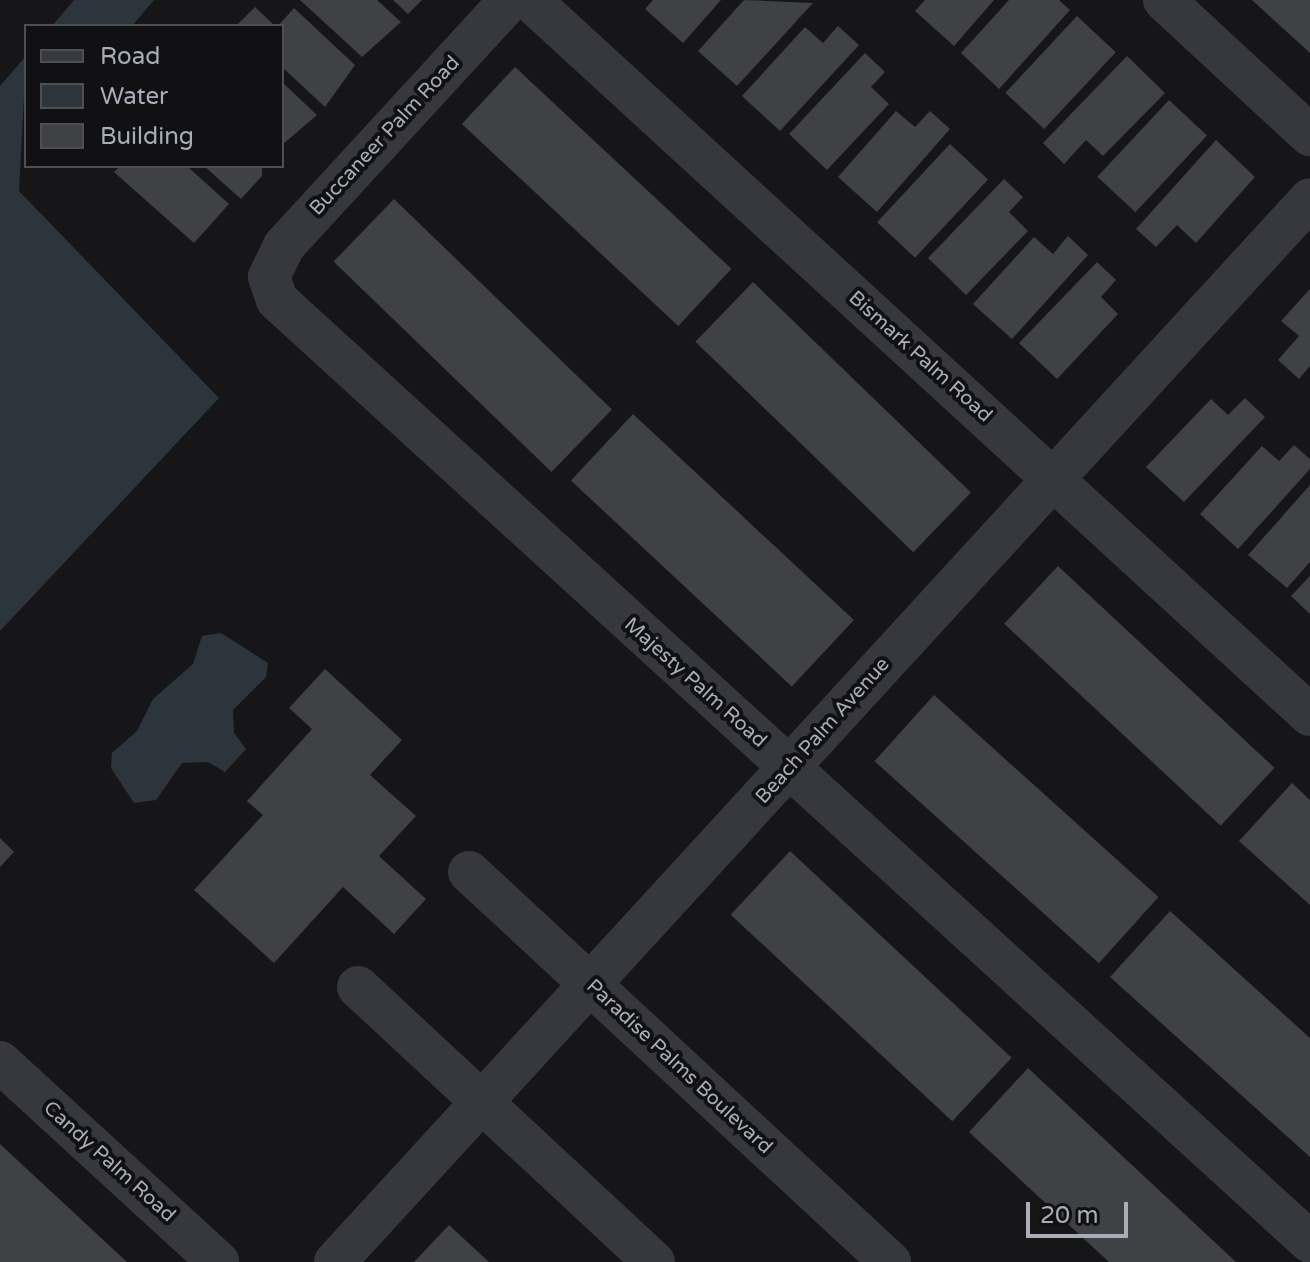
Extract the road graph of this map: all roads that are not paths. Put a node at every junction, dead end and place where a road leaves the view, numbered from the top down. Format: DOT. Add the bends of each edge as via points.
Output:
graph roads {
  1 [pos="510,0"];
  2 [pos="530,0"];
  3 [pos="1164,0"];
  4 [pos="1310,135"];
  5 [pos="1310,199"];
  6 [pos="269,277"];
  7 [pos="1054,479"];
  8 [pos="1310,715"];
  9 [pos="789,768"];
  10 [pos="469,872"];
  11 [pos="590,985"];
  12 [pos="358,987"];
  13 [pos="0,1062"];
  14 [pos="482,1102"];
  15 [pos="1310,1242"];
  16 [pos="218,1262"];
  17 [pos="335,1262"];
  18 [pos="654,1262"];
  19 [pos="890,1262"];
  1 -- 6 [label="street, Buccaneer Palm Road" via="284,246"];
  2 -- 7 [label="street, Bismark Palm Road"];
  3 -- 4 [label="street"];
  5 -- 7 [label="street, Beach Palm Avenue"];
  6 -- 9 [label="street, Majesty Palm Road" via="285,309"];
  7 -- 8 [label="street, Bismark Palm Road"];
  7 -- 9 [label="street, Beach Palm Avenue"];
  9 -- 11 [label="street, Beach Palm Avenue"];
  9 -- 15 [label="street, Majesty Palm Road"];
  10 -- 11 [label="street, Paradise Palms Boulevard"];
  11 -- 14 [label="street, Beach Palm Avenue"];
  11 -- 19 [label="street, Paradise Palms Boulevard"];
  12 -- 14 [label="street"];
  13 -- 16 [label="street, Candy Palm Road"];
  14 -- 17 [label="street, Beach Palm Avenue"];
  14 -- 18 [label="street"];
}
